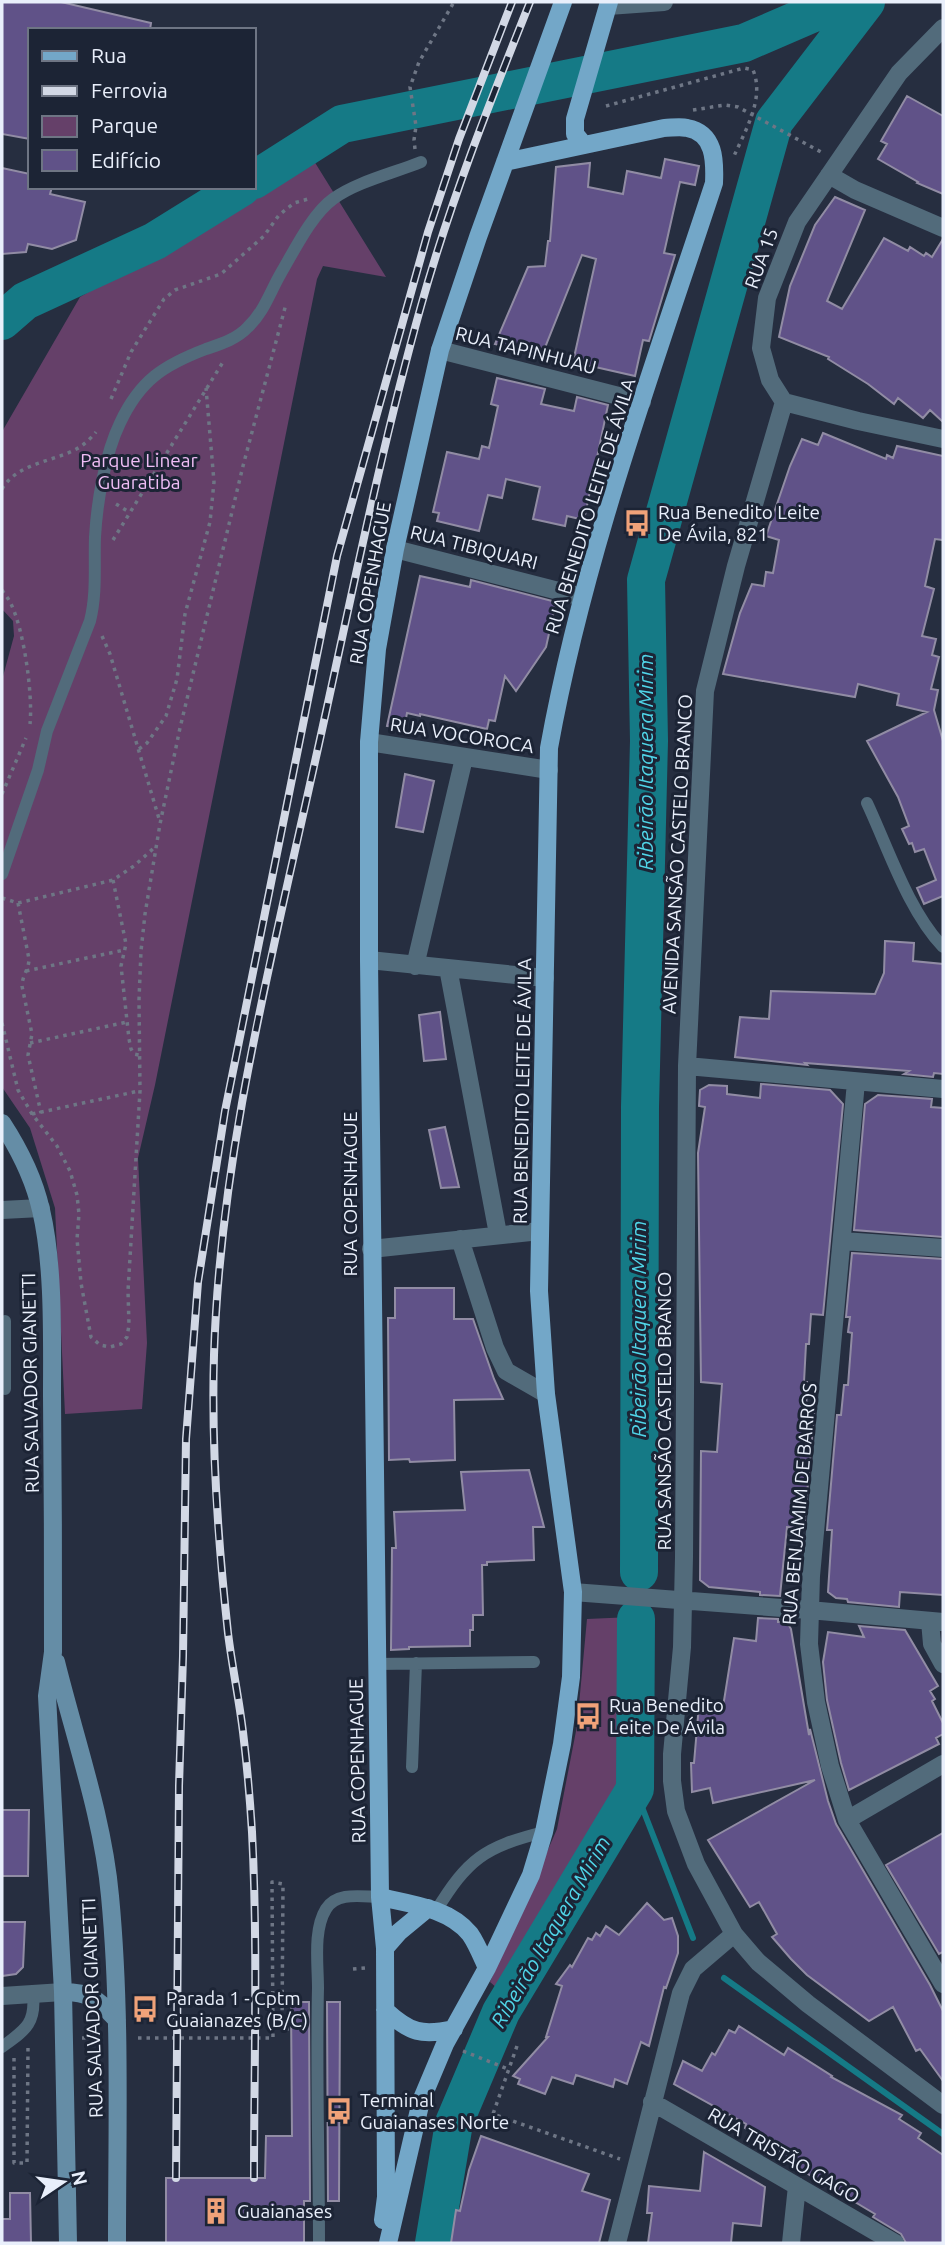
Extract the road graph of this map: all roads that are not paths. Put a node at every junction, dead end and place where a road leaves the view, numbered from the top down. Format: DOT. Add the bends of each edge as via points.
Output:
graph roads {
  1 [pos="563,2"];
  2 [pos="664,2"];
  3 [pos="609,4"];
  4 [pos="943,28"];
  5 [pos="584,145"];
  6 [pos="505,162"];
  7 [pos="421,163"];
  8 [pos="829,175"];
  9 [pos="943,228"];
  10 [pos="440,350"];
  11 [pos="642,402"];
  12 [pos="784,402"];
  13 [pos="943,439"];
  14 [pos="395,549"];
  15 [pos="582,597"];
  16 [pos="369,742"];
  17 [pos="464,758"];
  18 [pos="549,770"];
  19 [pos="867,803"];
  20 [pos="2,874"];
  21 [pos="943,947"];
  22 [pos="369,960"];
  23 [pos="415,965"];
  24 [pos="448,968"];
  25 [pos="545,978"];
  26 [pos="687,1066"];
  27 [pos="856,1082"];
  28 [pos="943,1089"];
  29 [pos="2,1123"];
  30 [pos="41,1208"];
  31 [pos="2,1210"];
  32 [pos="540,1231"];
  33 [pos="498,1234"];
  34 [pos="460,1239"];
  35 [pos="842,1241"];
  36 [pos="943,1248"];
  37 [pos="371,1249"];
  38 [pos="5,1321"];
  39 [pos="5,1389"];
  40 [pos="547,1394"];
  41 [pos="573,1592"];
  42 [pos="674,1600"];
  43 [pos="809,1610"];
  44 [pos="937,1622"];
  45 [pos="54,1652"];
  46 [pos="534,1662"];
  47 [pos="416,1663"];
  48 [pos="377,1664"];
  49 [pos="943,1664"];
  50 [pos="943,1764"];
  51 [pos="412,1767"];
  52 [pos="847,1820"];
  53 [pos="544,1832"];
  54 [pos="380,1897"];
  55 [pos="432,1910"];
  56 [pos="734,1934"];
  57 [pos="385,1948"];
  58 [pos="487,1968"];
  59 [pos="943,1984"];
  60 [pos="63,1992"];
  61 [pos="33,1994"];
  62 [pos="2,1996"];
  63 [pos="385,2010"];
  64 [pos="117,2020"];
  65 [pos="454,2029"];
  66 [pos="8,2050"];
  67 [pos="652,2102"];
  68 [pos="943,2105"];
  69 [pos="797,2186"];
  70 [pos="68,2243"];
  71 [pos="117,2243"];
  72 [pos="319,2243"];
  73 [pos="379,2243"];
  74 [pos="388,2243"];
  75 [pos="617,2243"];
  76 [pos="791,2243"];
  77 [pos="895,2243"];
  1 -- 6 [label="main road, RUA COPENHAGUE"];
  2 -- 3 [label="street"];
  3 -- 5 [label="main road" via="575,119 575,134"];
  4 -- 8 [label="street" via="899,73"];
  5 -- 6 [label="main road"];
  5 -- 11 [label="main road, RUA BENEDITO LEITE DE ÁVILA" via="664,128 688,128 712,147 713,183"];
  6 -- 10 [label="main road, RUA COPENHAGUE"];
  7 -- 20 [label="lane" via="344,192 326,205 263,311 247,329 158,372 136,394 120,424 100,495 89,621 47,731"];
  8 -- 9 [label="street"];
  8 -- 12 [label="street, RUA 15" via="797,222 767,298 761,348 770,380"];
  10 -- 11 [label="street, RUA TAPINHUAU"];
  10 -- 14 [label="main road, RUA COPENHAGUE"];
  11 -- 15 [label="main road, RUA BENEDITO LEITE DE ÁVILA"];
  12 -- 13 [label="street"];
  12 -- 26 [label="street, AVENIDA SANSÃO CASTELO BRANCO" via="705,691"];
  14 -- 15 [label="street, RUA TIBIQUARI"];
  14 -- 16 [label="main road, RUA COPENHAGUE" via="377,649"];
  15 -- 18 [label="main road, RUA BENEDITO LEITE DE ÁVILA" via="561,680"];
  16 -- 17 [label="street, RUA VOCOROCA"];
  16 -- 22 [label="main road, RUA COPENHAGUE"];
  17 -- 18 [label="street, RUA VOCOROCA"];
  17 -- 23 [label="street"];
  18 -- 25 [label="main road, RUA BENEDITO LEITE DE ÁVILA"];
  19 -- 21 [label="lane" via="910,897"];
  22 -- 23 [label="street"];
  22 -- 37 [label="main road, RUA COPENHAGUE"];
  23 -- 24 [label="street"];
  24 -- 25 [label="street"];
  24 -- 33 [label="street"];
  25 -- 32 [label="main road, RUA BENEDITO LEITE DE ÁVILA"];
  26 -- 27 [label="street"];
  26 -- 42 [label="street, RUA SANSÃO CASTELO BRANCO" via="685,1470"];
  27 -- 28 [label="street"];
  27 -- 35 [label="street, RUA BENJAMIM DE BARROS"];
  29 -- 30 [label="main road, RUA SALVADOR GIANETTI" via="27,1168"];
  30 -- 31 [label="street"];
  30 -- 45 [label="main road, RUA SALVADOR GIANETTI" via="52,1356"];
  32 -- 33 [label="street"];
  32 -- 40 [label="main road, RUA BENEDITO LEITE DE ÁVILA" via="539,1291"];
  33 -- 34 [label="street"];
  34 -- 37 [label="street"];
  34 -- 40 [label="street" via="506,1371"];
  35 -- 36 [label="street"];
  35 -- 43 [label="street, RUA BENJAMIM DE BARROS"];
  37 -- 48 [label="main road, RUA COPENHAGUE"];
  38 -- 39 [label="lane"];
  40 -- 41 [label="main road, RUA BENEDITO LEITE DE ÁVILA"];
  41 -- 42 [label="street"];
  41 -- 53 [label="main road, RUA BENEDITO LEITE DE ÁVILA" via="570,1688"];
  42 -- 43 [label="street"];
  42 -- 56 [label="street, RUA SANSÃO CASTELO BRANCO" via="682,1647 672,1754 676,1811 696,1864"];
  43 -- 44 [label="street"];
  43 -- 52 [label="street, RUA BENJAMIM DE BARROS" via="816,1702"];
  44 -- 49 [label="street" via="932,1644"];
  45 -- 60 [label="main road, RUA SALVADOR GIANETTI" via="47,1696"];
  45 -- 64 [label="main road, RUA SALVADOR GIANETTI" via="103,1843"];
  46 -- 47 [label="lane"];
  47 -- 48 [label="lane"];
  47 -- 51 [label="lane"];
  48 -- 54 [label="main road, RUA COPENHAGUE"];
  50 -- 52 [label="street"];
  52 -- 59 [label="street, RUA BENJAMIM DE BARROS"];
  53 -- 55 [label="lane" via="488,1850 471,1863"];
  53 -- 58 [label="main road, RUA BENEDITO LEITE DE ÁVILA" via="531,1875"];
  54 -- 55 [label="main road"];
  54 -- 57 [label="main road, RUA COPENHAGUE"];
  54 -- 72 [label="lane" via="337,1899 325,1910 319,1932"];
  55 -- 57 [label="main road" via="399,1932"];
  55 -- 58 [label="main road" via="455,1920 469,1933"];
  56 -- 67 [label="street" via="694,1969 681,1993"];
  56 -- 68 [label="street, RUA SANSÃO CASTELO BRANCO" via="758,1962 808,2004"];
  57 -- 63 [label="main road, RUA COPENHAGUE"];
  58 -- 65 [label="main road, RUA BENEDITO LEITE DE ÁVILA"];
  60 -- 61 [label="street"];
  60 -- 64 [label="main road" via="93,1997"];
  60 -- 70 [label="main road, RUA SALVADOR GIANETTI"];
  61 -- 62 [label="street"];
  61 -- 66 [label="lane" via="32,2020"];
  63 -- 65 [label="main road" via="415,2032"];
  63 -- 73 [label="main road, RUA COPENHAGUE" via="386,2197"];
  64 -- 71 [label="main road, RUA SALVADOR GIANETTI"];
  65 -- 74 [label="main road, RUA BENEDITO LEITE DE ÁVILA" via="421,2101"];
  67 -- 69 [label="street, RUA TRISTÃO GAGO"];
  67 -- 75 [label="street"];
  69 -- 76 [label="street"];
  69 -- 77 [label="street, RUA TRISTÃO GAGO"];
}
